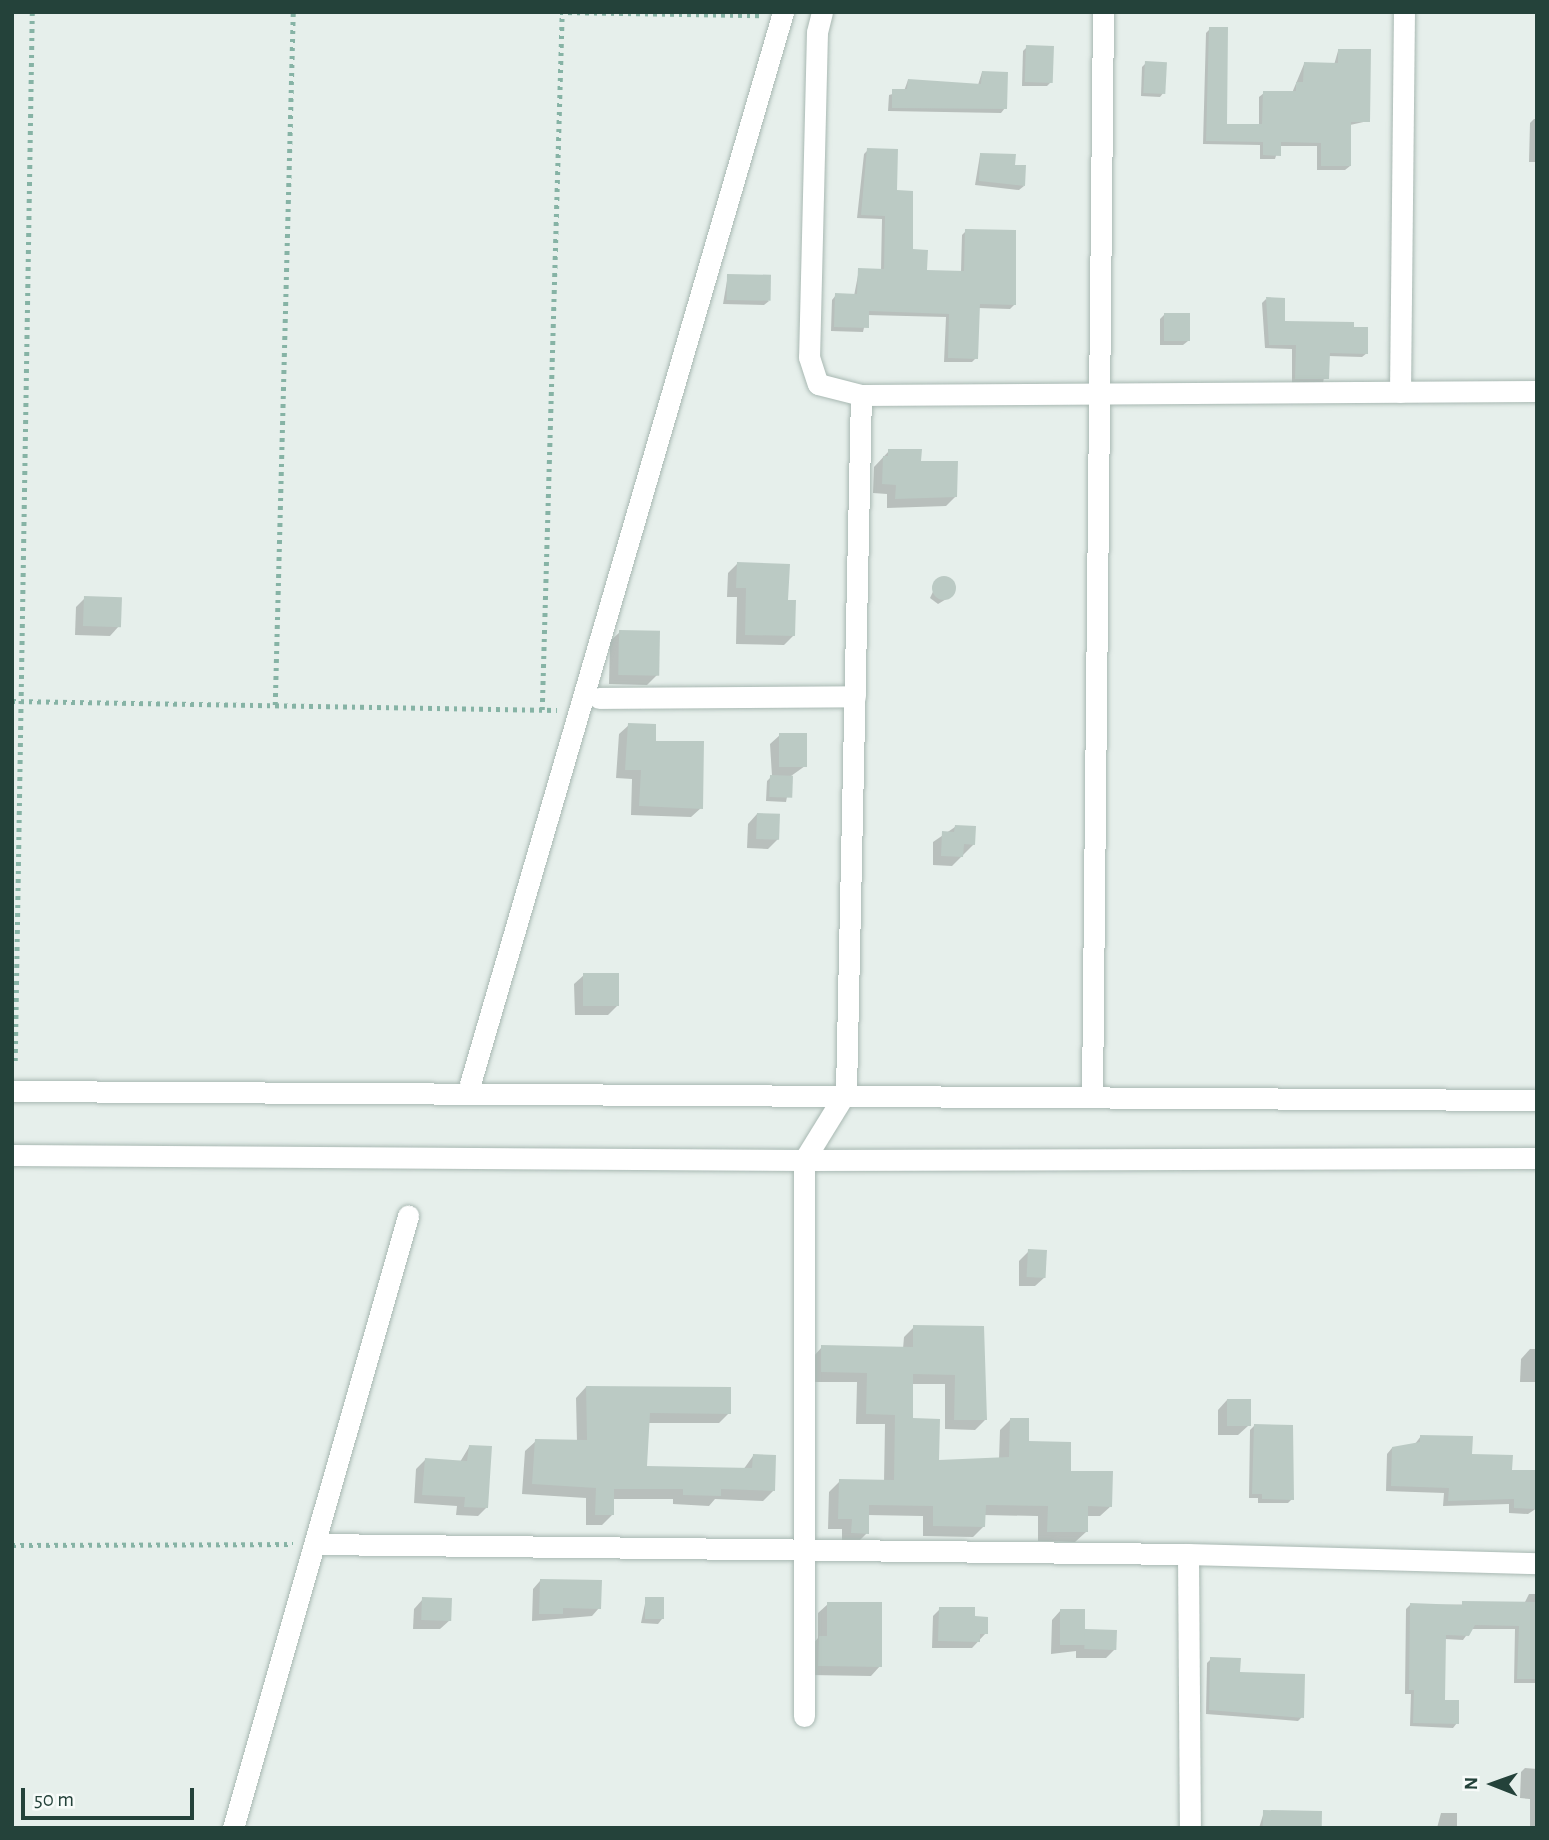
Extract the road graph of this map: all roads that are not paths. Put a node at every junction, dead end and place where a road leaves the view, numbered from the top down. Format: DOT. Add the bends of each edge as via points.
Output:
graph roads {
  1 [pos="822,12"];
  2 [pos="1102,12"];
  3 [pos="1404,12"];
  4 [pos="782,14"];
  5 [pos="1537,391"];
  6 [pos="1400,392"];
  7 [pos="1096,394"];
  8 [pos="861,395"];
  9 [pos="855,696"];
  10 [pos="599,698"];
  11 [pos="470,1084"];
  12 [pos="12,1091"];
  13 [pos="844,1095"];
  14 [pos="1092,1097"];
  15 [pos="1537,1100"];
  16 [pos="12,1155"];
  17 [pos="1537,1158"];
  18 [pos="804,1160"];
  19 [pos="408,1216"];
  20 [pos="315,1545"];
  21 [pos="804,1548"];
  22 [pos="1188,1554"];
  23 [pos="1537,1563"];
  24 [pos="804,1716"];
  25 [pos="233,1828"];
  26 [pos="1190,1828"];
  1 -- 8 [label="street" via="817,32 809,357 818,384"];
  2 -- 7 [label="street"];
  3 -- 6 [label="street"];
  4 -- 11 [label="street"];
  5 -- 6 [label="street"];
  6 -- 7 [label="street"];
  7 -- 8 [label="street"];
  7 -- 14 [label="street"];
  8 -- 9 [label="street"];
  9 -- 10 [label="street"];
  9 -- 13 [label="street"];
  12 -- 13 [label="street"];
  13 -- 14 [label="street"];
  13 -- 18 [label="street"];
  14 -- 15 [label="street"];
  16 -- 18 [label="street"];
  17 -- 18 [label="street"];
  18 -- 21 [label="street"];
  19 -- 20 [label="street"];
  20 -- 21 [label="street"];
  20 -- 25 [label="street"];
  21 -- 22 [label="street"];
  21 -- 24 [label="street"];
  22 -- 23 [label="street"];
  22 -- 26 [label="street"];
}
